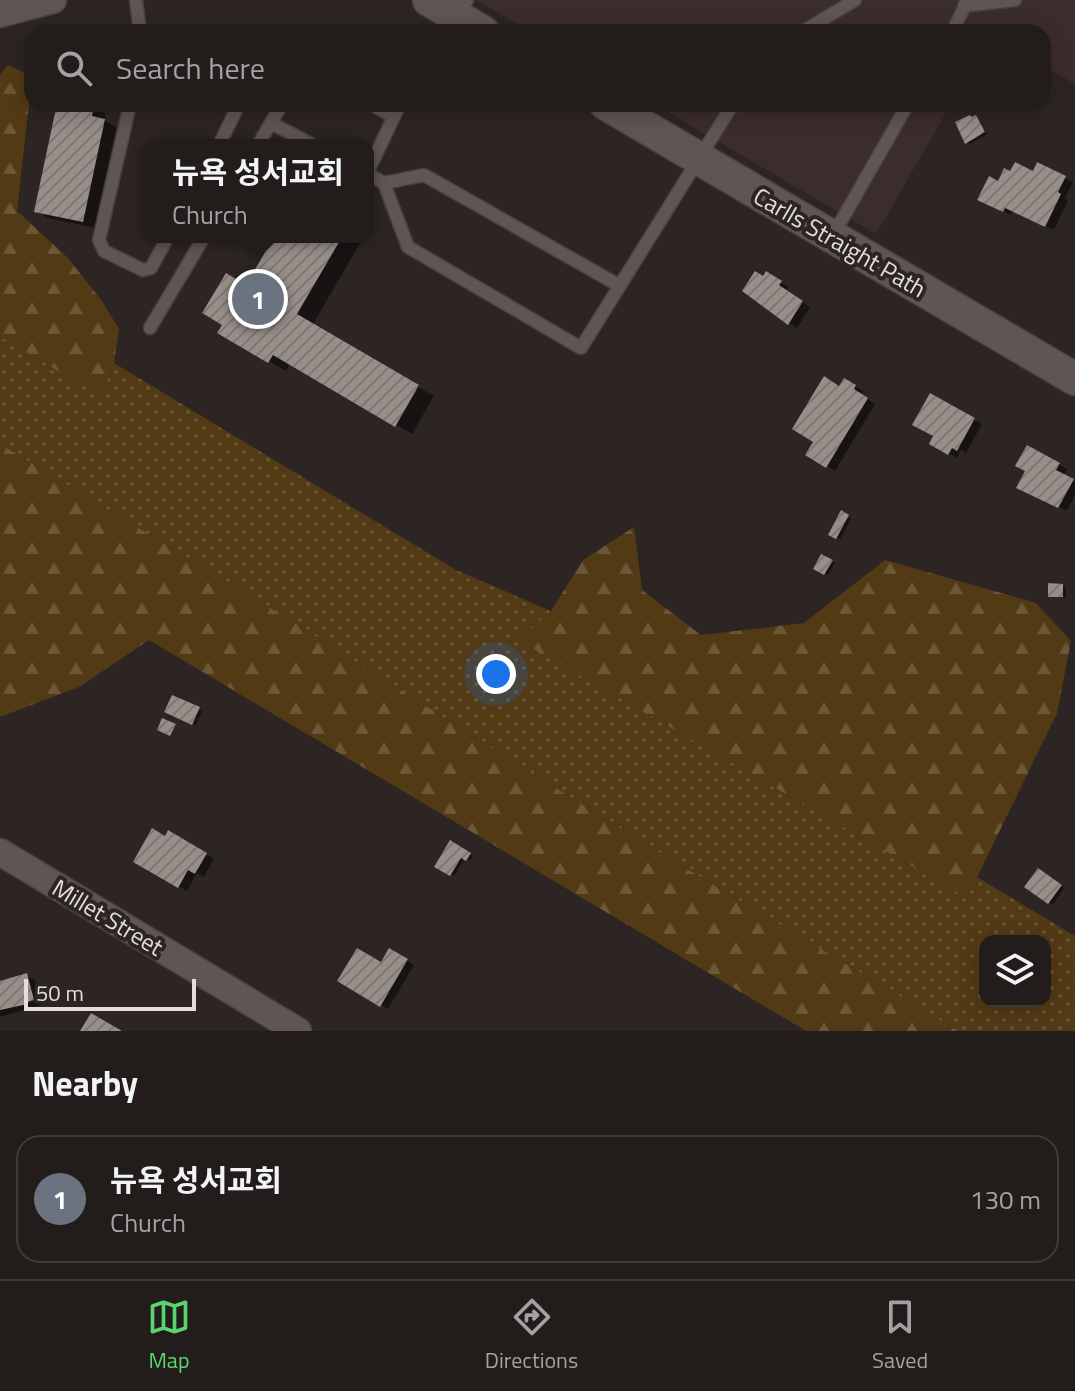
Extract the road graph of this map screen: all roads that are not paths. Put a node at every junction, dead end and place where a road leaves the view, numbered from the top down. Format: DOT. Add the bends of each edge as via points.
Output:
graph roads {
  1 [pos="53,0"];
  2 [pos="136,0"];
  3 [pos="429,0"];
  4 [pos="855,0"];
  5 [pos="1015,0"];
  6 [pos="965,2"];
  7 [pos="0,14"];
  8 [pos="463,20"];
  9 [pos="139,24"];
  10 [pos="818,24"];
  11 [pos="955,24"];
  12 [pos="128,112"];
  13 [pos="235,112"];
  14 [pos="277,112"];
  15 [pos="385,112"];
  16 [pos="395,112"];
  17 [pos="620,112"];
  18 [pos="728,112"];
  19 [pos="903,112"];
  20 [pos="392,116"];
  21 [pos="271,123"];
  22 [pos="222,139"];
  23 [pos="262,139"];
  24 [pos="302,139"];
  25 [pos="374,159"];
  26 [pos="699,159"];
  27 [pos="374,177"];
  28 [pos="384,183"];
  29 [pos="832,237"];
  30 [pos="165,243"];
  31 [pos="200,243"];
  32 [pos="620,286"];
  33 [pos="150,328"];
  34 [pos="1075,379"];
  35 [pos="0,852"];
  36 [pos="298,1031"];
  1 -- 7 [label="street"];
  2 -- 9 [label="lane"];
  3 -- 8 [label="street"];
  4 -- 10 [label="lane"];
  5 -- 6 [label="lane"];
  6 -- 11 [label="lane"];
  12 -- 30 [label="lane" via="99,240 104,251 143,270 151,268"];
  13 -- 22 [label="lane"];
  14 -- 21 [label="lane"];
  15 -- 20 [label="lane"];
  16 -- 20 [label="lane"];
  17 -- 26 [label="street, Carlls Straight Path"];
  18 -- 26 [label="lane"];
  19 -- 29 [label="lane"];
  20 -- 25 [label="lane"];
  21 -- 23 [label="lane"];
  21 -- 24 [label="lane"];
  26 -- 29 [label="street, Carlls Straight Path"];
  26 -- 32 [label="lane"];
  27 -- 28 [label="lane"];
  28 -- 32 [label="lane" via="424,175"];
  28 -- 32 [label="lane" via="408,247 581,348"];
  29 -- 34 [label="street, Carlls Straight Path"];
  31 -- 33 [label="lane"];
  35 -- 36 [label="street, Millet Street"];
}
